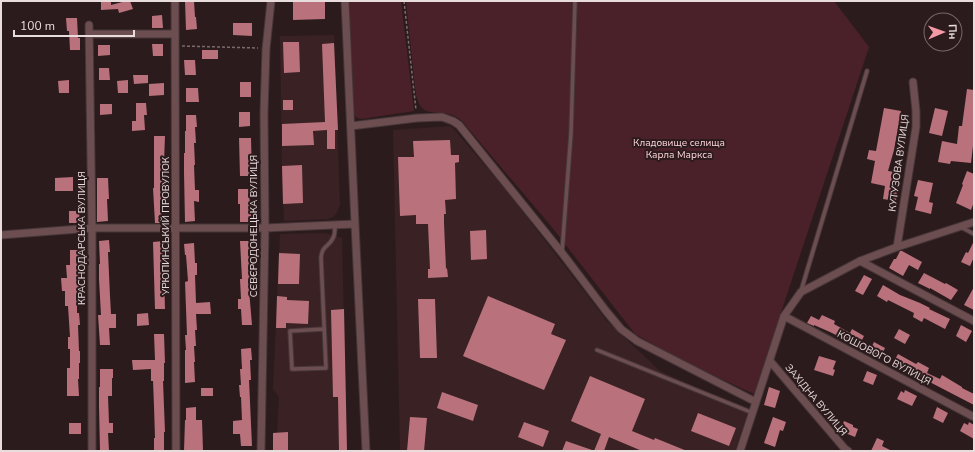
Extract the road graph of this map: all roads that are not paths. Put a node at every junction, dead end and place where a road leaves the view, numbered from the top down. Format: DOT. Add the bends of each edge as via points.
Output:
graph roads {
  1 [pos="175,1"];
  2 [pos="271,1"];
  3 [pos="345,1"];
  4 [pos="575,1"];
  5 [pos="89,25"];
  6 [pos="90,34"];
  7 [pos="174,34"];
  8 [pos="867,71"];
  9 [pos="913,82"];
  10 [pos="351,126"];
  11 [pos="974,222"];
  12 [pos="355,224"];
  13 [pos="335,225"];
  14 [pos="960,227"];
  15 [pos="92,228"];
  16 [pos="176,228"];
  17 [pos="265,228"];
  18 [pos="974,234"];
  19 [pos="1,235"];
  20 [pos="897,247"];
  21 [pos="562,253"];
  22 [pos="860,261"];
  23 [pos="801,292"];
  24 [pos="784,316"];
  25 [pos="974,321"];
  26 [pos="324,329"];
  27 [pos="597,350"];
  28 [pos="770,361"];
  29 [pos="756,402"];
  30 [pos="753,413"];
  31 [pos="974,417"];
  32 [pos="845,450"];
  33 [pos="92,451"];
  34 [pos="176,451"];
  35 [pos="261,451"];
  36 [pos="366,451"];
  37 [pos="740,451"];
  1 -- 7 [label="street, УРЮПИНСЬКИЙ ПРОВУЛОК"];
  2 -- 17 [label="street, СЄВЄРОДОНЕЦЬКА ВУЛИЦЯ" via="266,48 264,113"];
  3 -- 10 [label="street"];
  4 -- 21 [label="lane" via="571,133"];
  5 -- 6 [label="street, КРАСНОДАРСЬКА ВУЛИЦЯ"];
  6 -- 7 [label="street"];
  6 -- 15 [label="street, КРАСНОДАРСЬКА ВУЛИЦЯ"];
  7 -- 16 [label="street, УРЮПИНСЬКИЙ ПРОВУЛОК"];
  8 -- 23 [label="lane"];
  9 -- 20 [label="street, КУТУЗОВА ВУЛИЦЯ" via="916,127"];
  10 -- 12 [label="street"];
  10 -- 21 [label="street" via="417,118 442,118 453,121 459,125"];
  11 -- 14 [label="street"];
  12 -- 13 [label="street"];
  12 -- 36 [label="street"];
  13 -- 17 [label="street"];
  13 -- 26 [label="lane" via="333,240 325,247 321,258"];
  14 -- 18 [label="lane"];
  14 -- 20 [label="street"];
  15 -- 16 [label="street"];
  15 -- 19 [label="street"];
  15 -- 33 [label="street, КРАСНОДАРСЬКА ВУЛИЦЯ"];
  16 -- 17 [label="street"];
  16 -- 34 [label="street, УРЮПИНСЬКИЙ ПРОВУЛОК"];
  17 -- 35 [label="street, СЄВЄРОДОНЕЦЬКА ВУЛИЦЯ"];
  20 -- 22 [label="street"];
  21 -- 29 [label="street" via="621,328 637,341"];
  22 -- 23 [label="street"];
  22 -- 25 [label="street"];
  23 -- 24 [label="street"];
  24 -- 28 [label="street"];
  24 -- 31 [label="street, КОШОВОГО ВУЛИЦЯ"];
  26 -- 26 [label="lane" via="326,368 292,370 290,331"];
  27 -- 30 [label="lane"];
  28 -- 29 [label="street"];
  28 -- 32 [label="street, ЗАХІДНА ВУЛИЦЯ"];
  29 -- 30 [label="street"];
  30 -- 37 [label="street"];
}
